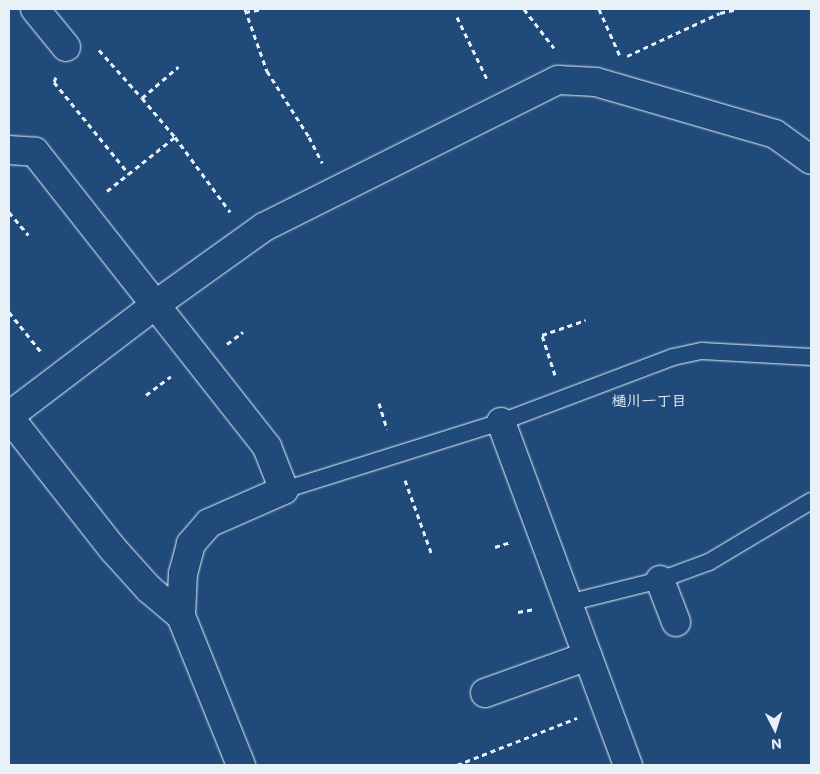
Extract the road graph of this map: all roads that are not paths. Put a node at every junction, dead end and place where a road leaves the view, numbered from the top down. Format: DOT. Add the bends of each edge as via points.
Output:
graph roads {
  1 [pos="36,9"];
  2 [pos="66,47"];
  3 [pos="9,150"];
  4 [pos="811,160"];
  5 [pos="155,305"];
  6 [pos="811,357"];
  7 [pos="9,417"];
  8 [pos="501,422"];
  9 [pos="284,490"];
  10 [pos="811,501"];
  11 [pos="660,580"];
  12 [pos="568,603"];
  13 [pos="181,616"];
  14 [pos="676,622"];
  15 [pos="588,656"];
  16 [pos="485,693"];
  17 [pos="240,765"];
  18 [pos="628,765"];
  1 -- 2 [label="street"];
  3 -- 5 [label="street" via="35,152"];
  4 -- 5 [label="street" via="775,134 596,82 558,80 264,227"];
  5 -- 7 [label="street"];
  5 -- 9 [label="street" via="267,447"];
  6 -- 8 [label="lane" via="702,351 674,357"];
  7 -- 13 [label="street" via="112,548 149,589"];
  8 -- 9 [label="lane"];
  8 -- 12 [label="street"];
  9 -- 13 [label="street" via="209,523 191,544 183,573"];
  10 -- 11 [label="lane" via="709,562"];
  11 -- 12 [label="lane"];
  11 -- 14 [label="street"];
  12 -- 15 [label="street"];
  13 -- 17 [label="street"];
  15 -- 16 [label="street"];
  15 -- 18 [label="street"];
}
